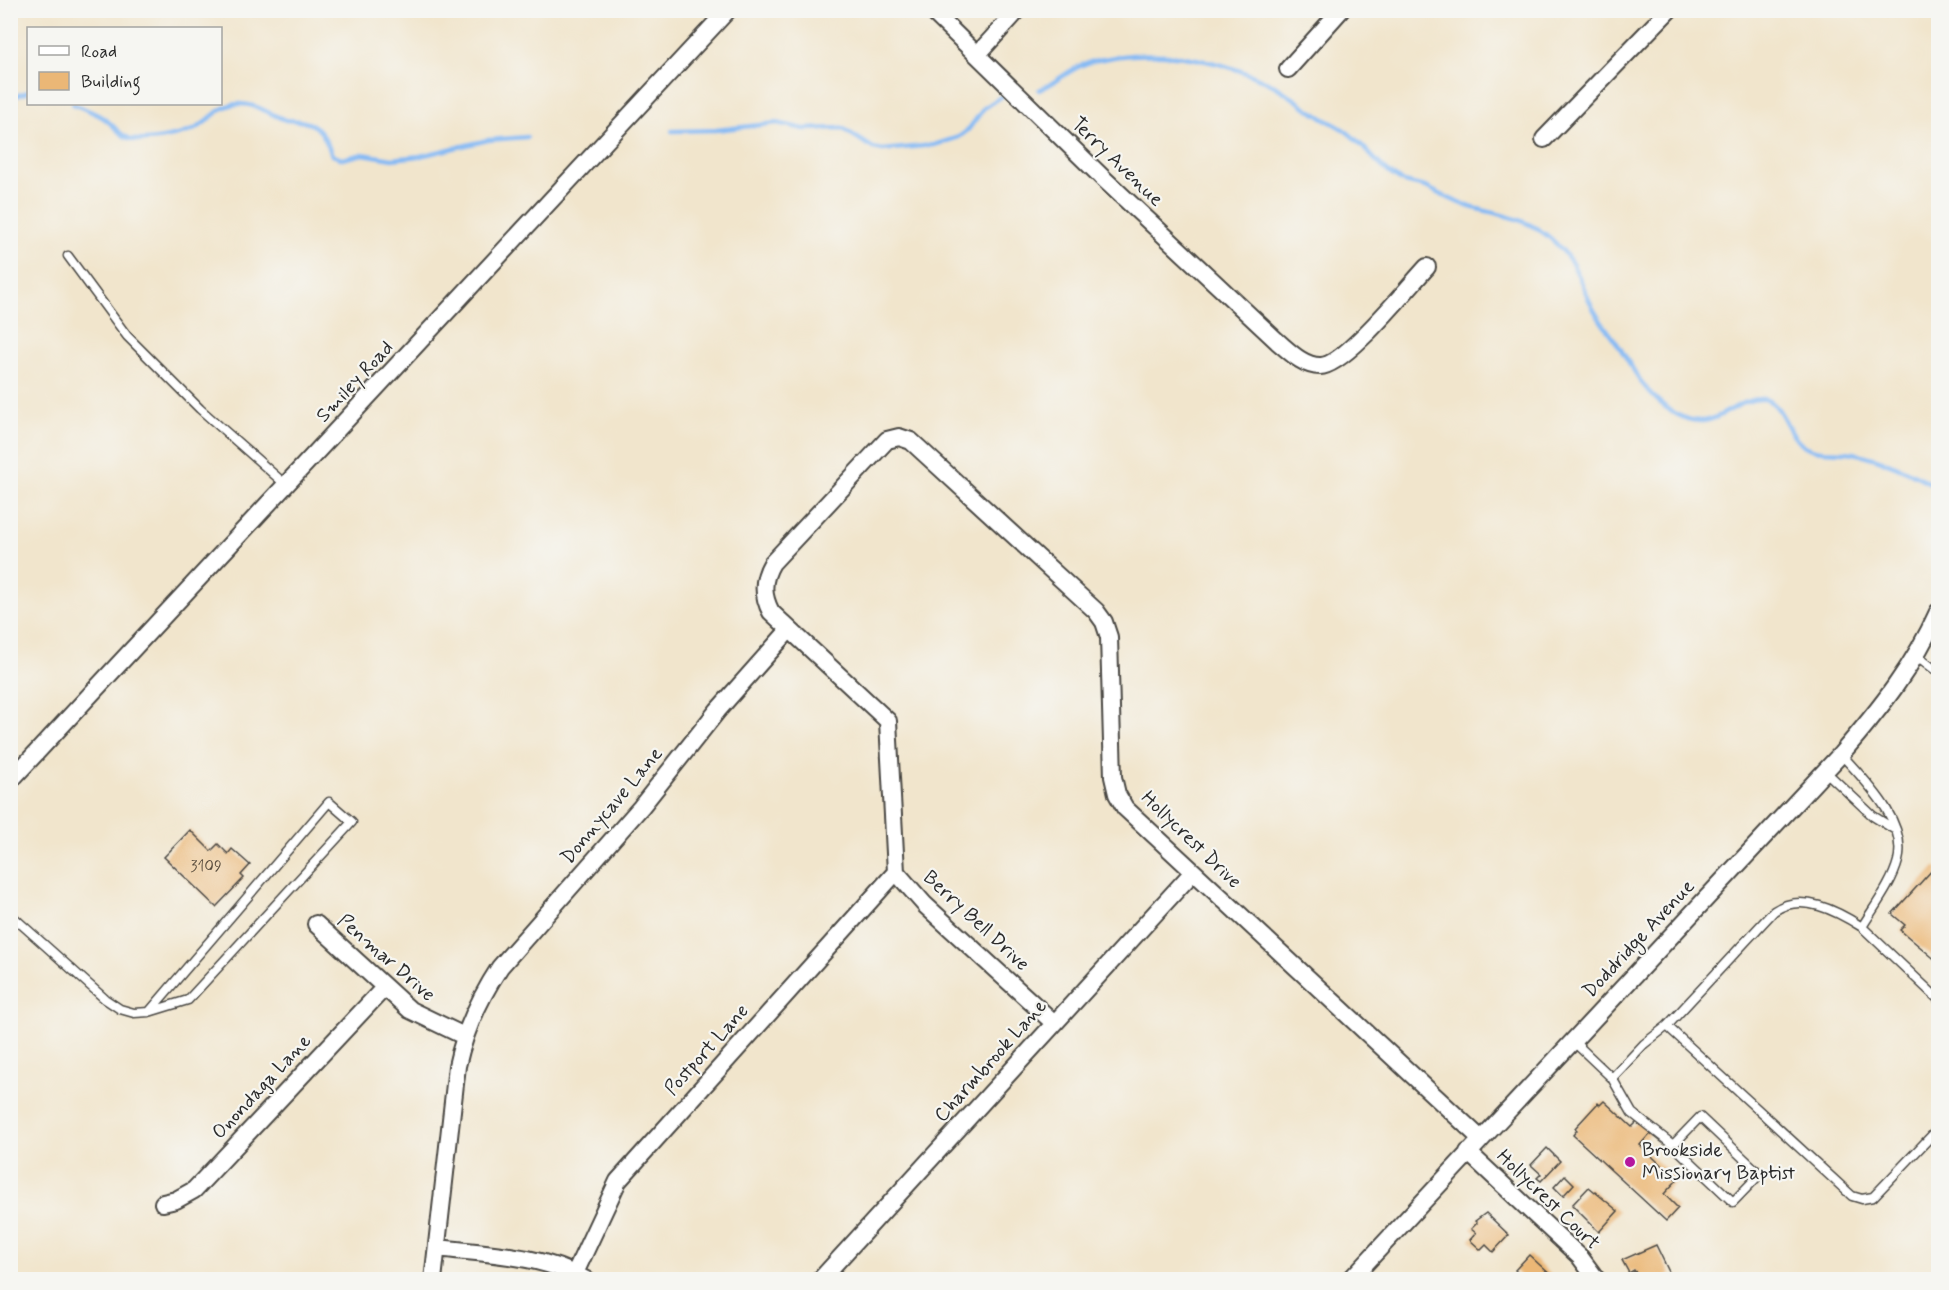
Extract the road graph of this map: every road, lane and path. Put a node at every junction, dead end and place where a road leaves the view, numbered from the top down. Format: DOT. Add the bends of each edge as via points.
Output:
graph roads {
  1 [pos="728,10"];
  2 [pos="931,10"];
  3 [pos="1018,10"];
  4 [pos="1341,10"];
  5 [pos="1669,10"];
  6 [pos="977,55"];
  7 [pos="1288,69"];
  8 [pos="1544,139"];
  9 [pos="68,256"];
  10 [pos="1427,267"];
  11 [pos="286,486"];
  12 [pos="1938,612"];
  13 [pos="789,630"];
  14 [pos="1917,656"];
  15 [pos="1938,672"];
  16 [pos="1841,753"];
  17 [pos="1825,771"];
  18 [pos="10,781"];
  19 [pos="1894,829"];
  20 [pos="896,872"];
  21 [pos="1193,873"];
  22 [pos="10,914"];
  23 [pos="316,924"];
  24 [pos="1862,927"];
  25 [pos="384,988"];
  26 [pos="1938,999"];
  27 [pos="149,1012"];
  28 [pos="1054,1023"];
  29 [pos="1667,1026"];
  30 [pos="464,1036"];
  31 [pos="1572,1040"];
  32 [pos="1612,1078"];
  33 [pos="1938,1130"];
  34 [pos="1481,1139"];
  35 [pos="1673,1145"];
  36 [pos="1468,1152"];
  37 [pos="163,1203"];
  38 [pos="437,1248"];
  39 [pos="580,1276"];
  40 [pos="433,1280"];
  41 [pos="820,1280"];
  42 [pos="1350,1280"];
  43 [pos="1597,1280"];
  1 -- 11 [label="street, Smiley Road"];
  2 -- 6 [label="street, Terry Avenue"];
  3 -- 6 [label="street"];
  4 -- 7 [label="street"];
  5 -- 8 [label="street"];
  6 -- 10 [label="street, Terry Avenue" via="1277,341 1308,363 1333,364"];
  9 -- 11 [label="lane" via="127,336 200,409"];
  11 -- 18 [label="street, Smiley Road"];
  12 -- 14 [label="street, Doddridge Avenue"];
  13 -- 20 [label="street, Berry Bell Drive" via="888,721"];
  13 -- 21 [label="street, Hollycrest Drive" via="771,612 764,596 764,581 772,563 887,440 899,437 911,441 1104,622 1109,637 1117,794 1136,820"];
  13 -- 30 [label="street, Donnycave Lane" via="500,967 483,992"];
  14 -- 15 [label="lane"];
  14 -- 16 [label="street, Doddridge Avenue" via="1885,703"];
  16 -- 17 [label="street, Doddridge Avenue"];
  16 -- 19 [label="lane" via="1879,797"];
  17 -- 19 [label="lane" via="1873,816"];
  17 -- 31 [label="street, Doddridge Avenue"];
  19 -- 24 [label="lane" via="1898,861"];
  20 -- 28 [label="street, Berry Bell Drive" via="925,905"];
  20 -- 39 [label="street, Postport Lane" via="618,1181"];
  21 -- 28 [label="street, Charmbrook Lane"];
  21 -- 34 [label="street, Hollycrest Drive"];
  22 -- 27 [label="lane" via="105,999 120,1009"];
  23 -- 25 [label="street, Penmar Drive"];
  24 -- 26 [label="lane"];
  24 -- 29 [label="lane" via="1834,911 1805,902 1783,904"];
  25 -- 30 [label="street, Penmar Drive" via="410,1010"];
  25 -- 37 [label="street, Onondaga Lane" via="194,1190"];
  27 -- 27 [label="lane" via="188,1000 352,822 329,802"];
  28 -- 41 [label="street, Charmbrook Lane"];
  29 -- 32 [label="lane"];
  29 -- 33 [label="lane" via="1852,1196 1873,1197"];
  30 -- 38 [label="street, Donnycave Lane" via="457,1066"];
  31 -- 32 [label="lane"];
  31 -- 34 [label="street, Doddridge Avenue"];
  32 -- 35 [label="lane" via="1632,1113"];
  34 -- 36 [label="street, Doddridge Avenue"];
  35 -- 35 [label="lane" via="1733,1202 1760,1174 1700,1117"];
  36 -- 42 [label="street, Doddridge Avenue"];
  36 -- 43 [label="street, Hollycrest Court" via="1580,1257"];
  38 -- 39 [label="street" via="530,1258"];
  38 -- 40 [label="street, Donnycave Lane"];
}
